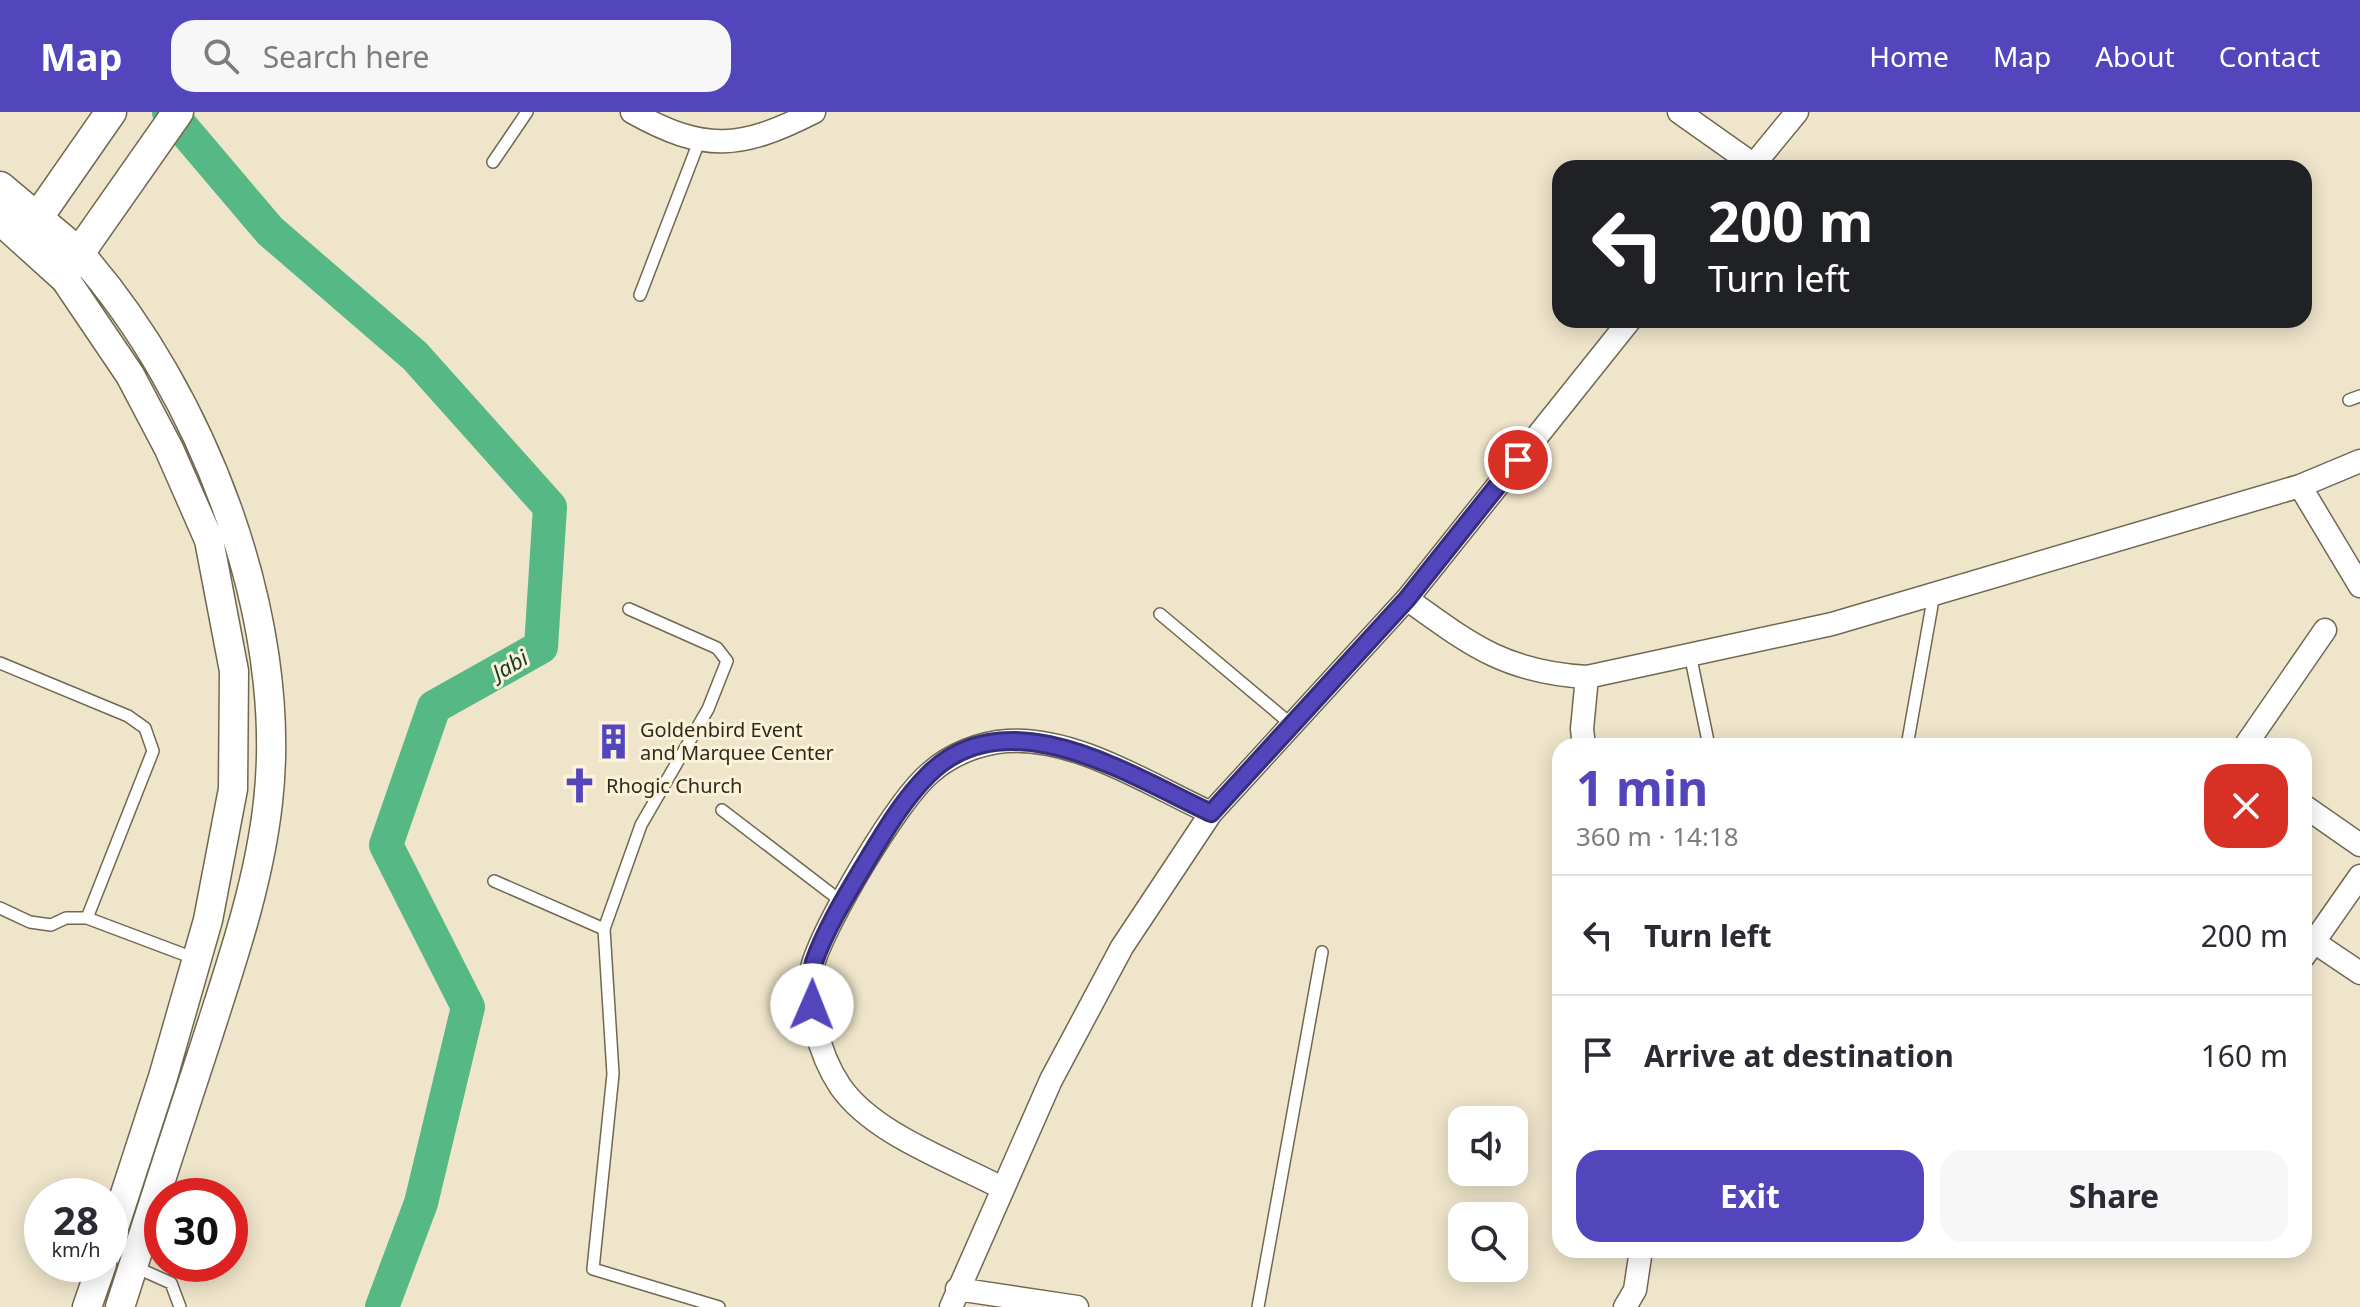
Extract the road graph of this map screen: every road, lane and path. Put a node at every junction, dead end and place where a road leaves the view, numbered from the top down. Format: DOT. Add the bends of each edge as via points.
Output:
graph roads {
  1 [pos="111,112"];
  2 [pos="178,112"];
  3 [pos="527,112"];
  4 [pos="632,112"];
  5 [pos="814,112"];
  6 [pos="1679,112"];
  7 [pos="1797,112"];
  8 [pos="700,139"];
  9 [pos="1744,160"];
  10 [pos="1757,160"];
  11 [pos="493,162"];
  12 [pos="0,187"];
  13 [pos="0,219"];
  14 [pos="31,227"];
  15 [pos="71,265"];
  16 [pos="640,295"];
  17 [pos="1624,328"];
  18 [pos="2360,461"];
  19 [pos="2300,486"];
  20 [pos="2360,586"];
  21 [pos="1935,594"];
  22 [pos="1407,599"];
  23 [pos="629,609"];
  24 [pos="1160,614"];
  25 [pos="2325,630"];
  26 [pos="1690,654"];
  27 [pos="0,663"];
  28 [pos="1587,677"];
  29 [pos="1293,726"];
  30 [pos="1583,738"];
  31 [pos="1707,738"];
  32 [pos="1908,738"];
  33 [pos="2251,738"];
  34 [pos="722,810"];
  35 [pos="2312,812"];
  36 [pos="1211,813"];
  37 [pos="2360,845"];
  38 [pos="2360,876"];
  39 [pos="494,881"];
  40 [pos="843,902"];
  41 [pos="0,908"];
  42 [pos="87,918"];
  43 [pos="604,929"];
  44 [pos="2312,945"];
  45 [pos="2312,950"];
  46 [pos="1322,952"];
  47 [pos="197,959"];
  48 [pos="2360,973"];
  49 [pos="128,1182"];
  50 [pos="1002,1188"];
  51 [pos="1640,1258"];
  52 [pos="133,1266"];
  53 [pos="96,1282"];
  54 [pos="954,1298"];
  55 [pos="87,1307"];
  56 [pos="120,1307"];
  57 [pos="180,1307"];
  58 [pos="719,1307"];
  59 [pos="1077,1307"];
  60 [pos="1258,1307"];
  61 [pos="1625,1307"];
  1 -- 14 [label="main road"];
  2 -- 15 [label="main road"];
  3 -- 11 [label="lane"];
  4 -- 8 [label="street" via="671,134"];
  5 -- 8 [label="street" via="766,136 724,142"];
  6 -- 9 [label="street"];
  7 -- 10 [label="street"];
  8 -- 16 [label="lane"];
  12 -- 14 [label="main road"];
  13 -- 14 [label="main road"];
  14 -- 15 [label="main road"];
  15 -- 47 [label="street" via="169,449 209,540 234,671 233,789"];
  15 -- 52 [label="street" via="130,314 205,452 231,517 260,625 268,721 268,800 255,880"];
  17 -- 22 [label="street"];
  18 -- 19 [label="street"];
  19 -- 20 [label="street"];
  19 -- 21 [label="street"];
  21 -- 26 [label="street" via="1832,624"];
  21 -- 32 [label="lane"];
  22 -- 28 [label="street" via="1476,649 1506,662 1545,674"];
  22 -- 29 [label="street"];
  23 -- 43 [label="lane" via="717,648 727,661 708,709 641,825"];
  24 -- 29 [label="lane"];
  25 -- 33 [label="street"];
  26 -- 28 [label="street"];
  26 -- 31 [label="lane"];
  27 -- 42 [label="lane" via="128,716 145,728 153,751"];
  28 -- 30 [label="street"];
  29 -- 36 [label="street"];
  34 -- 40 [label="lane"];
  35 -- 37 [label="street"];
  36 -- 40 [label="street" via="1071,748 1008,741 975,746 930,773 892,820"];
  36 -- 50 [label="street" via="1122,947 1051,1080"];
  38 -- 44 [label="street"];
  39 -- 43 [label="lane"];
  40 -- 50 [label="street" via="813,965 812,1005 823,1049 840,1085 869,1118"];
  41 -- 42 [label="lane" via="51,925 66,918"];
  42 -- 47 [label="lane"];
  43 -- 58 [label="lane" via="613,1074 593,1269"];
  45 -- 48 [label="street"];
  46 -- 60 [label="lane"];
  47 -- 49 [label="street"];
  50 -- 54 [label="street"];
  51 -- 61 [label="street" via="1635,1290"];
  52 -- 56 [label="street"];
  52 -- 57 [label="lane" via="171,1283"];
  53 -- 55 [label="street"];
  54 -- 59 [label="street"];
}
